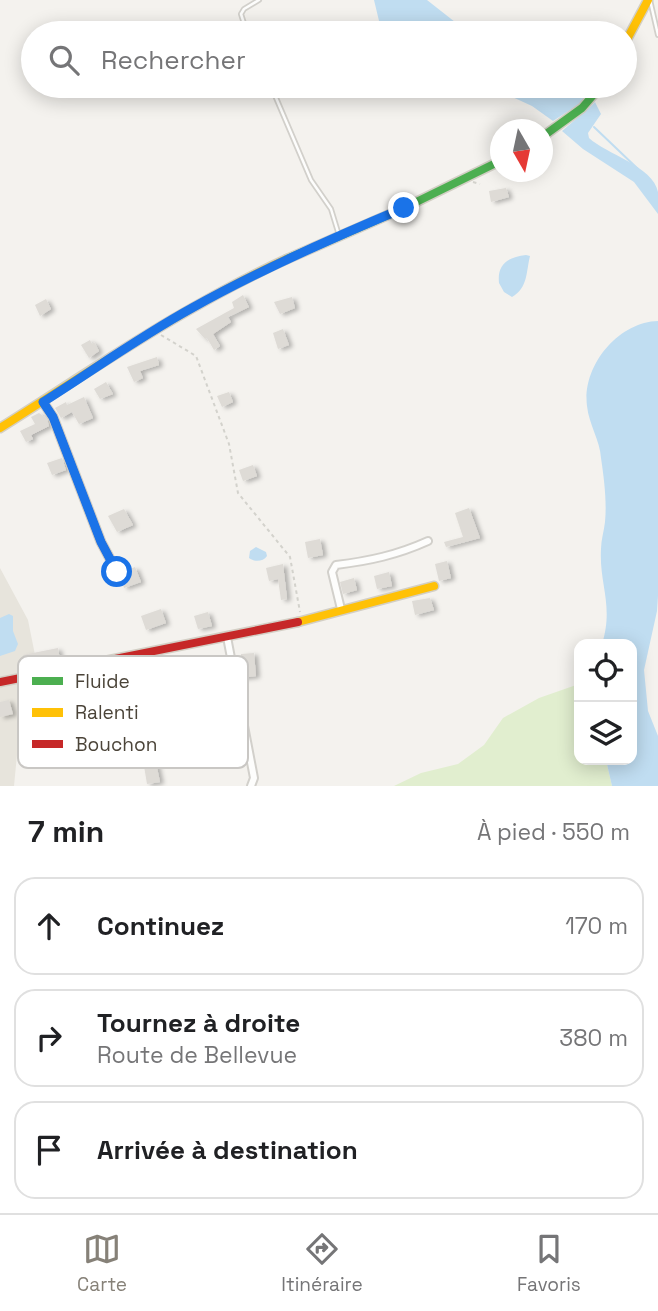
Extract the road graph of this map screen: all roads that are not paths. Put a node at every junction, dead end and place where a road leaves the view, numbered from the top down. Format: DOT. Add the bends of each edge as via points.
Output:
graph roads {
  1 [pos="259,0"];
  2 [pos="649,0"];
  3 [pos="243,21"];
  4 [pos="637,22"];
  5 [pos="658,35"];
  6 [pos="276,98"];
  7 [pos="591,98"];
  8 [pos="553,130"];
  9 [pos="490,166"];
  10 [pos="338,235"];
  11 [pos="43,402"];
  12 [pos="0,428"];
  13 [pos="428,541"];
  14 [pos="117,572"];
  15 [pos="434,586"];
  16 [pos="341,609"];
  17 [pos="227,637"];
  18 [pos="137,655"];
  19 [pos="132,656"];
  20 [pos="231,656"];
  21 [pos="18,678"];
  22 [pos="0,682"];
  23 [pos="248,747"];
  24 [pos="251,786"];
  1 -- 3 [label="lane" via="244,9"];
  2 -- 4 [label="main road"];
  2 -- 5 [label="lane"];
  6 -- 10 [label="lane" via="311,180 331,209"];
  7 -- 8 [label="main road"];
  9 -- 10 [label="main road"];
  10 -- 11 [label="main road" via="252,275"];
  11 -- 12 [label="main road"];
  11 -- 14 [label="main road"];
  13 -- 16 [label="street" via="378,559 336,565 332,572"];
  15 -- 16 [label="main road"];
  16 -- 17 [label="main road"];
  17 -- 18 [label="main road"];
  17 -- 20 [label="street"];
  18 -- 19 [label="main road"];
  21 -- 22 [label="main road"];
  23 -- 24 [label="street" via="254,778"];
}
